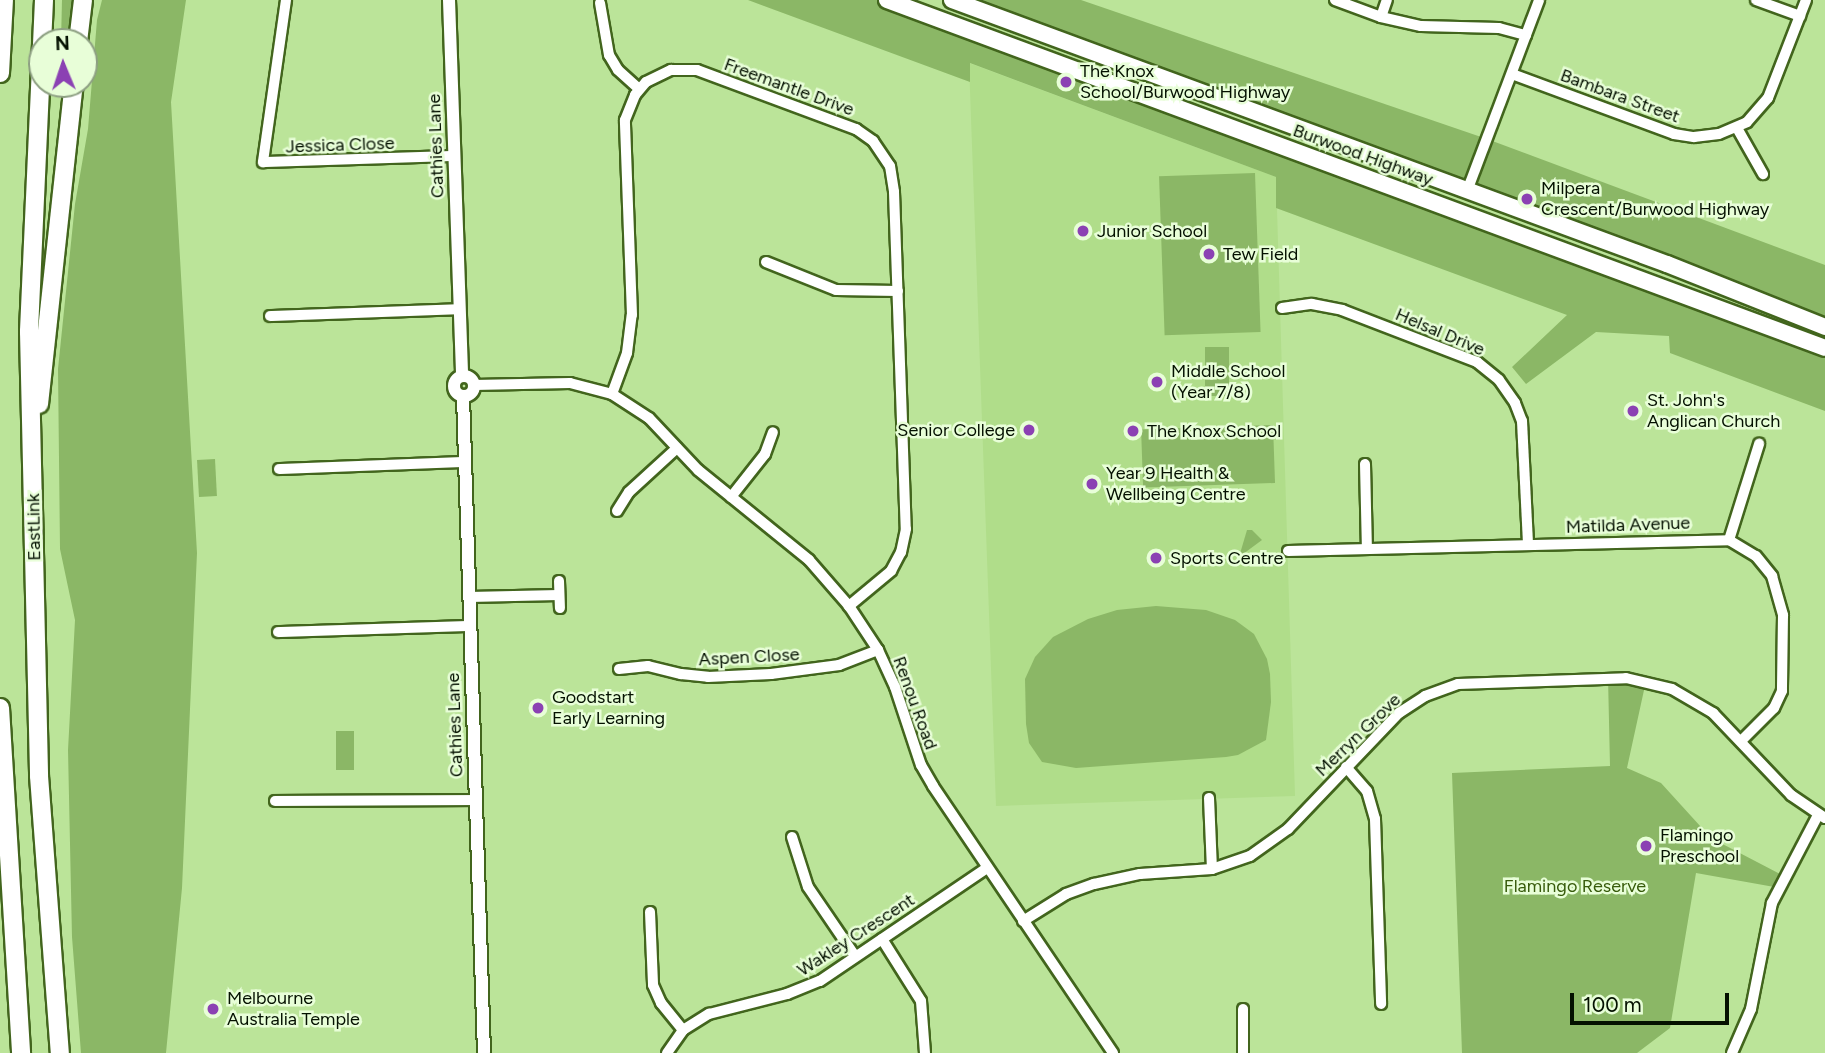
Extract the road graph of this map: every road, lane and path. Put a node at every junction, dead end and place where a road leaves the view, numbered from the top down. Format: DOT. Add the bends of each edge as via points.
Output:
graph roads {
  1 [pos="4,0"];
  2 [pos="44,0"];
  3 [pos="83,0"];
  4 [pos="286,0"];
  5 [pos="449,0"];
  6 [pos="887,0"];
  7 [pos="951,0"];
  8 [pos="1335,0"];
  9 [pos="1387,0"];
  10 [pos="1539,0"];
  11 [pos="1756,0"];
  12 [pos="1806,0"];
  13 [pos="600,4"];
  14 [pos="1800,16"];
  15 [pos="1381,17"];
  16 [pos="80,28"];
  17 [pos="1526,35"];
  18 [pos="0,73"];
  19 [pos="1512,74"];
  20 [pos="639,89"];
  21 [pos="72,98"];
  22 [pos="1737,128"];
  23 [pos="454,156"];
  24 [pos="1763,174"];
  25 [pos="1467,191"];
  26 [pos="766,262"];
  27 [pos="898,291"];
  28 [pos="459,309"];
  29 [pos="1282,309"];
  30 [pos="270,316"];
  31 [pos="1825,327"];
  32 [pos="1825,348"];
  33 [pos="462,375"];
  34 [pos="474,385"];
  35 [pos="612,394"];
  36 [pos="463,396"];
  37 [pos="773,432"];
  38 [pos="1759,444"];
  39 [pos="677,448"];
  40 [pos="33,449"];
  41 [pos="464,461"];
  42 [pos="1365,464"];
  43 [pos="279,469"];
  44 [pos="731,497"];
  45 [pos="617,511"];
  46 [pos="1729,540"];
  47 [pos="1528,544"];
  48 [pos="1367,549"];
  49 [pos="1288,551"];
  50 [pos="559,581"];
  51 [pos="559,595"];
  52 [pos="469,597"];
  53 [pos="849,606"];
  54 [pos="560,608"];
  55 [pos="470,626"];
  56 [pos="278,632"];
  57 [pos="878,650"];
  58 [pos="619,669"];
  59 [pos="0,708"];
  60 [pos="1741,741"];
  61 [pos="1346,767"];
  62 [pos="1209,798"];
  63 [pos="475,800"];
  64 [pos="275,801"];
  65 [pos="1822,816"];
  66 [pos="792,837"];
  67 [pos="987,868"];
  68 [pos="1212,869"];
  69 [pos="650,912"];
  70 [pos="1023,920"];
  71 [pos="882,939"];
  72 [pos="855,956"];
  73 [pos="1381,1004"];
  74 [pos="1243,1009"];
  75 [pos="683,1030"];
  76 [pos="21,1053"];
  77 [pos="60,1053"];
  78 [pos="484,1053"];
  79 [pos="667,1053"];
  80 [pos="925,1053"];
  81 [pos="1113,1053"];
  82 [pos="1243,1053"];
  83 [pos="1732,1053"];
  1 -- 18 [label="highway"];
  2 -- 40 [label="highway, EastLink" via="30,257"];
  3 -- 16 [label="highway"];
  4 -- 23 [label="street, Jessica Close" via="263,162"];
  5 -- 23 [label="street, Cathies Lane"];
  6 -- 32 [label="highway, Burwood Highway"];
  7 -- 25 [label="highway, Burwood Highway"];
  8 -- 15 [label="street"];
  9 -- 15 [label="street"];
  10 -- 17 [label="street"];
  11 -- 14 [label="street"];
  12 -- 14 [label="street, Bambara Street"];
  13 -- 20 [label="street" via="609,55"];
  14 -- 22 [label="street, Bambara Street" via="1769,97"];
  15 -- 17 [label="street" via="1433,28 1499,29"];
  17 -- 19 [label="street"];
  19 -- 22 [label="street, Bambara Street" via="1674,134 1704,137"];
  19 -- 25 [label="street"];
  20 -- 27 [label="street, Freemantle Drive" via="663,72 696,70 866,135 885,157 893,178"];
  20 -- 35 [label="street" via="625,120 632,315 626,353"];
  21 -- 40 [label="highway"];
  22 -- 24 [label="street"];
  23 -- 28 [label="street, Cathies Lane"];
  25 -- 31 [label="highway, Burwood Highway"];
  26 -- 27 [label="street" via="836,290"];
  27 -- 53 [label="street, Freemantle Drive" via="905,536 898,560 886,578"];
  28 -- 30 [label="street"];
  28 -- 33 [label="street, Cathies Lane"];
  29 -- 47 [label="street, Helsal Drive" via="1312,304 1342,310 1477,362 1499,380 1522,421"];
  33 -- 34 [label="street"];
  33 -- 36 [label="street" via="454,384"];
  34 -- 35 [label="street, Renou Road" via="570,383"];
  34 -- 36 [label="street" via="471,393"];
  35 -- 39 [label="street, Renou Road" via="649,418"];
  36 -- 41 [label="street, Cathies Lane"];
  37 -- 44 [label="street" via="765,454"];
  38 -- 46 [label="street"];
  39 -- 44 [label="street, Renou Road"];
  39 -- 45 [label="street" via="629,492"];
  40 -- 77 [label="highway, EastLink" via="39,776"];
  41 -- 43 [label="street"];
  41 -- 52 [label="street, Cathies Lane"];
  42 -- 48 [label="street"];
  44 -- 53 [label="street, Renou Road" via="809,560"];
  46 -- 47 [label="street, Matilda Avenue"];
  46 -- 60 [label="street" via="1756,556 1772,576 1783,615 1782,691 1774,708"];
  47 -- 48 [label="street, Matilda Avenue"];
  48 -- 49 [label="street, Matilda Avenue"];
  50 -- 51 [label="street"];
  51 -- 52 [label="street"];
  51 -- 54 [label="street"];
  52 -- 55 [label="street, Cathies Lane"];
  53 -- 57 [label="street, Renou Road"];
  55 -- 56 [label="street"];
  55 -- 63 [label="street, Cathies Lane"];
  57 -- 58 [label="street, Aspen Close" via="839,666 771,674 708,677 648,666"];
  57 -- 67 [label="street, Renou Road" via="921,765"];
  59 -- 76 [label="highway"];
  60 -- 61 [label="street, Merryn Grove" via="1713,713 1686,695 1646,681 1600,677 1473,682 1435,691 1412,704"];
  60 -- 65 [label="street, Merryn Grove" via="1791,795"];
  61 -- 68 [label="street, Merryn Grove" via="1279,837 1250,856"];
  61 -- 73 [label="street" via="1367,791 1375,819"];
  62 -- 68 [label="street"];
  63 -- 64 [label="street"];
  63 -- 78 [label="street, Cathies Lane"];
  65 -- 83 [label="street" via="1772,904 1751,1009"];
  66 -- 72 [label="street" via="802,875"];
  67 -- 70 [label="street, Renou Road"];
  67 -- 71 [label="street, Wakley Crescent"];
  68 -- 70 [label="street, Merryn Grove" via="1108,880 1066,894"];
  69 -- 75 [label="street" via="653,985"];
  70 -- 81 [label="street, Renou Road"];
  71 -- 72 [label="street, Wakley Crescent"];
  71 -- 80 [label="street" via="920,1001"];
  72 -- 75 [label="street, Wakley Crescent" via="810,985 723,1008"];
  74 -- 82 [label="street"];
  75 -- 79 [label="street, Wakley Crescent"];
}
